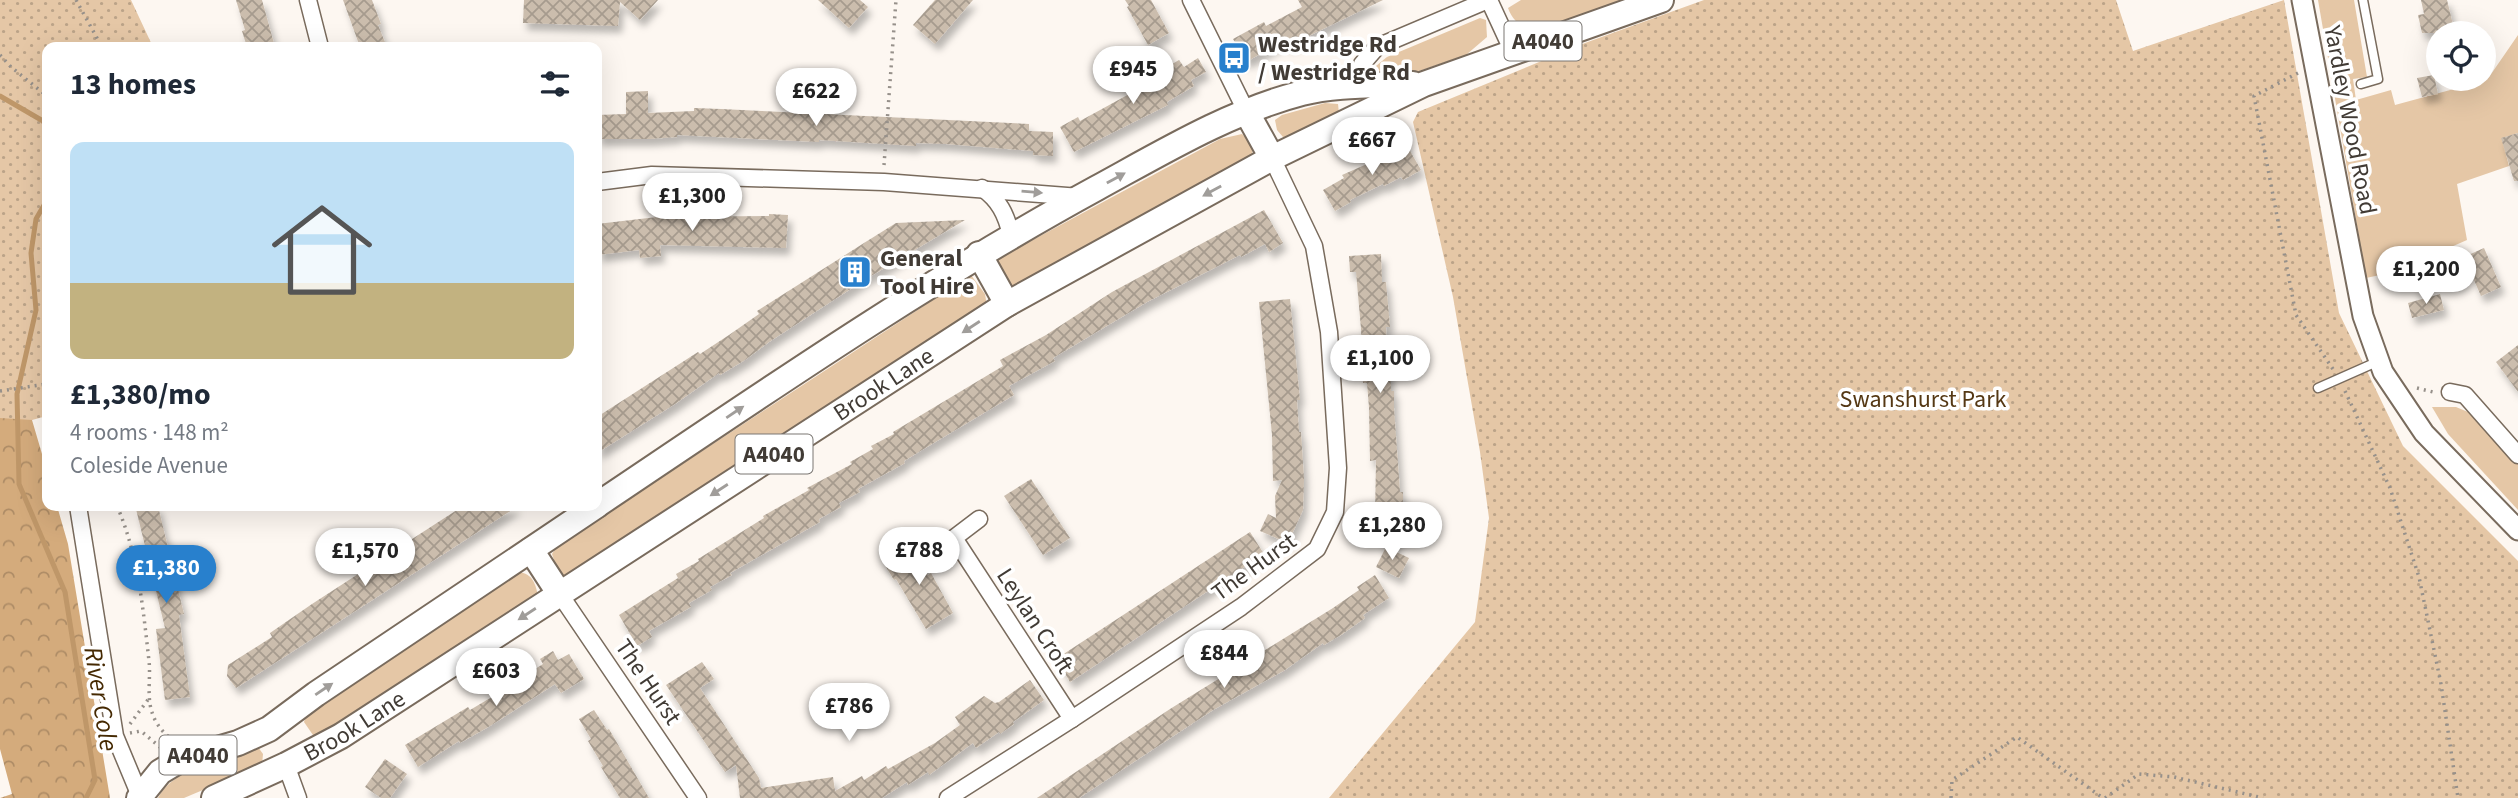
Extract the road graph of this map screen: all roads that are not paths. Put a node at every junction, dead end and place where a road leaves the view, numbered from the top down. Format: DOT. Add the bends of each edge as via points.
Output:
graph roads {
  1 [pos="308,0"];
  2 [pos="1191,0"];
  3 [pos="1489,0"];
  4 [pos="1661,0"];
  5 [pos="2302,0"];
  6 [pos="2363,0"];
  7 [pos="319,42"];
  8 [pos="1513,52"];
  9 [pos="1424,84"];
  10 [pos="2361,84"];
  11 [pos="1356,87"];
  12 [pos="1246,111"];
  13 [pos="1272,158"];
  14 [pos="602,181"];
  15 [pos="982,187"];
  16 [pos="1081,197"];
  17 [pos="1011,235"];
  18 [pos="979,254"];
  19 [pos="1007,304"];
  20 [pos="2379,361"];
  21 [pos="2318,388"];
  22 [pos="2450,392"];
  23 [pos="2518,455"];
  24 [pos="602,502"];
  25 [pos="79,511"];
  26 [pos="589,511"];
  27 [pos="979,519"];
  28 [pos="2518,530"];
  29 [pos="531,550"];
  30 [pos="559,593"];
  31 [pos="1072,719"];
  32 [pos="269,729"];
  33 [pos="286,765"];
  34 [pos="140,797"];
  35 [pos="214,798"];
  36 [pos="298,798"];
  37 [pos="698,798"];
  38 [pos="948,798"];
  1 -- 7 [label="street"];
  2 -- 12 [label="street"];
  3 -- 8 [label="street"];
  3 -- 11 [label="street" via="1377,47 1363,64"];
  4 -- 8 [label="main road, Brook Lane / A4040"];
  5 -- 20 [label="street, Yardley Wood Road" via="2362,316"];
  6 -- 10 [label="lane" via="2378,79"];
  8 -- 9 [label="main road, Brook Lane / A4040"];
  9 -- 11 [label="main road, Brook Lane / A4040"];
  9 -- 13 [label="main road, Brook Lane / A4040"];
  11 -- 12 [label="main road, Brook Lane / A4040" via="1304,92"];
  12 -- 13 [label="main road"];
  16 -- 12 [label="main road, Brook Lane / A4040, one-way"];
  13 -- 19 [label="main road, Brook Lane / A4040, one-way"];
  13 -- 31 [label="street, The Hurst" via="1318,263 1329,332 1337,454 1335,512 1317,549 1301,562"];
  14 -- 15 [label="street" via="652,175"];
  15 -- 16 [label="street, one-way"];
  15 -- 17 [label="street" via="995,197"];
  16 -- 17 [label="main road, Brook Lane / A4040"];
  17 -- 18 [label="main road, Brook Lane / A4040"];
  18 -- 19 [label="main road"];
  24 -- 18 [label="main road, Brook Lane / A4040, one-way" via="849,335"];
  19 -- 30 [label="main road, Brook Lane / A4040, one-way"];
  20 -- 21 [label="lane"];
  20 -- 28 [label="street, Yardley Wood Road" via="2424,433"];
  22 -- 23 [label="street" via="2465,395"];
  25 -- 34 [label="street" via="115,736"];
  26 -- 29 [label="main road, Brook Lane / A4040"];
  27 -- 31 [label="street, Leylan Croft" via="954,538"];
  29 -- 30 [label="main road"];
  32 -- 29 [label="main road, Brook Lane / A4040, one-way"];
  30 -- 33 [label="main road, Brook Lane / A4040, one-way" via="341,736"];
  30 -- 37 [label="street, The Hurst"];
  31 -- 38 [label="street, The Hurst"];
  32 -- 33 [label="main road"];
  32 -- 34 [label="main road, Brook Lane / A4040" via="180,760 160,772"];
  33 -- 35 [label="main road, Brook Lane / A4040"];
  33 -- 36 [label="street"];
}
